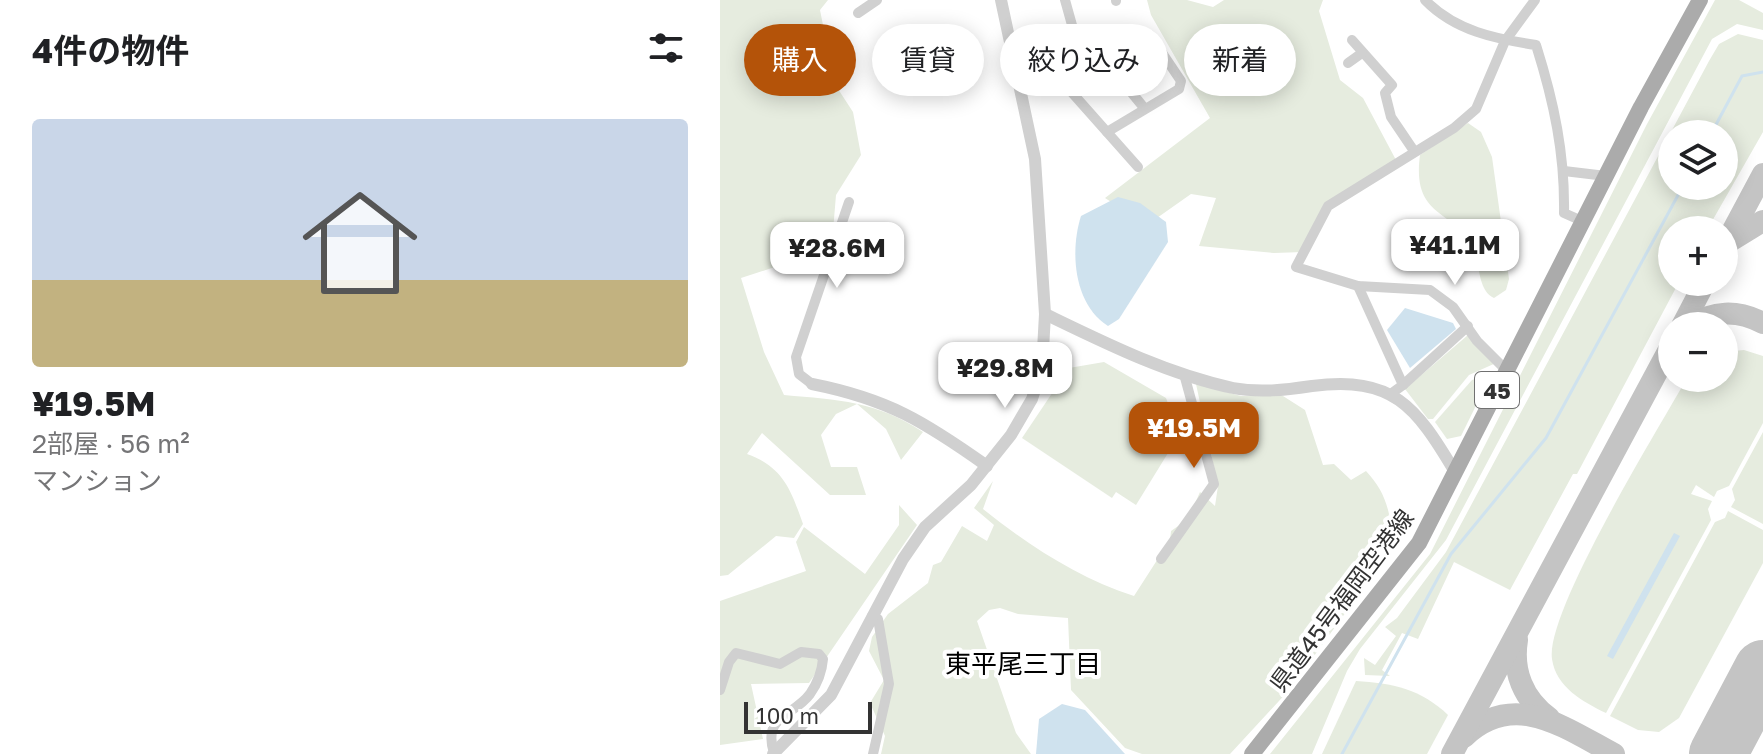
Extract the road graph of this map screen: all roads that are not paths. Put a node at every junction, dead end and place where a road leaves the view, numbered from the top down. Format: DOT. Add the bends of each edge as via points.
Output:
graph roads {
  1 [pos="877,0"];
  2 [pos="1001,0"];
  3 [pos="1065,0"];
  4 [pos="1425,0"];
  5 [pos="1535,0"];
  6 [pos="1700,0"];
  7 [pos="858,13"];
  8 [pos="1006,24"];
  9 [pos="1072,24"];
  10 [pos="1352,40"];
  11 [pos="1505,41"];
  12 [pos="1362,53"];
  13 [pos="1348,63"];
  14 [pos="1021,96"];
  15 [pos="1075,96"];
  16 [pos="1145,109"];
  17 [pos="1107,132"];
  18 [pos="1414,151"];
  19 [pos="1138,167"];
  20 [pos="1564,171"];
  21 [pos="1606,176"];
  22 [pos="849,202"];
  23 [pos="1582,221"];
  24 [pos="1358,286"];
  25 [pos="1045,314"];
  26 [pos="1468,326"];
  27 [pos="1507,371"];
  28 [pos="1184,374"];
  29 [pos="812,384"];
  30 [pos="1403,385"];
  31 [pos="1392,393"];
  32 [pos="987,466"];
  33 [pos="1455,472"];
  34 [pos="1161,559"];
  35 [pos="872,616"];
  36 [pos="720,690"];
  37 [pos="774,754"];
  38 [pos="873,754"];
  39 [pos="1252,754"];
  1 -- 7 [label="street"];
  2 -- 8 [label="street"];
  3 -- 9 [label="street"];
  4 -- 11 [label="street" via="1458,24"];
  5 -- 11 [label="street"];
  6 -- 21 [label="main road, 県道45号福岡空港線 / 45"];
  10 -- 12 [label="street"];
  11 -- 18 [label="street" via="1476,109"];
  11 -- 20 [label="street" via="1536,45 1556,109"];
  12 -- 13 [label="street"];
  12 -- 18 [label="street" via="1392,85 1385,93 1391,117"];
  14 -- 25 [label="street" via="1035,159"];
  15 -- 17 [label="street"];
  16 -- 16 [label="street" via="1105,60 1142,34 1150,35 1181,81 1179,89"];
  16 -- 17 [label="street"];
  17 -- 19 [label="street"];
  18 -- 24 [label="street" via="1328,206 1296,267"];
  20 -- 21 [label="street"];
  20 -- 23 [label="street" via="1564,213"];
  21 -- 23 [label="main road, 県道45号福岡空港線 / 45"];
  22 -- 29 [label="street" via="796,357 799,374"];
  23 -- 27 [label="main road, 県道45号福岡空港線 / 45"];
  24 -- 26 [label="street" via="1430,290"];
  24 -- 30 [label="street"];
  25 -- 28 [label="street"];
  25 -- 32 [label="street" via="1042,368 1032,399"];
  26 -- 27 [label="street"];
  26 -- 30 [label="street"];
  27 -- 33 [label="main road, 県道45号福岡空港線 / 45"];
  28 -- 31 [label="street" via="1248,390 1363,383"];
  28 -- 34 [label="street" via="1214,484"];
  29 -- 32 [label="street" via="902,410"];
  30 -- 31 [label="street"];
  31 -- 33 [label="street" via="1415,415"];
  32 -- 35 [label="street" via="925,527"];
  33 -- 39 [label="main road, 県道45号福岡空港線 / 45" via="1419,543"];
  35 -- 37 [label="street" via="831,695"];
  35 -- 38 [label="street" via="878,619 889,684"];
  36 -- 37 [label="street" via="736,653 780,664 801,652 819,654 822,671 810,694 775,725 770,741"];
}
